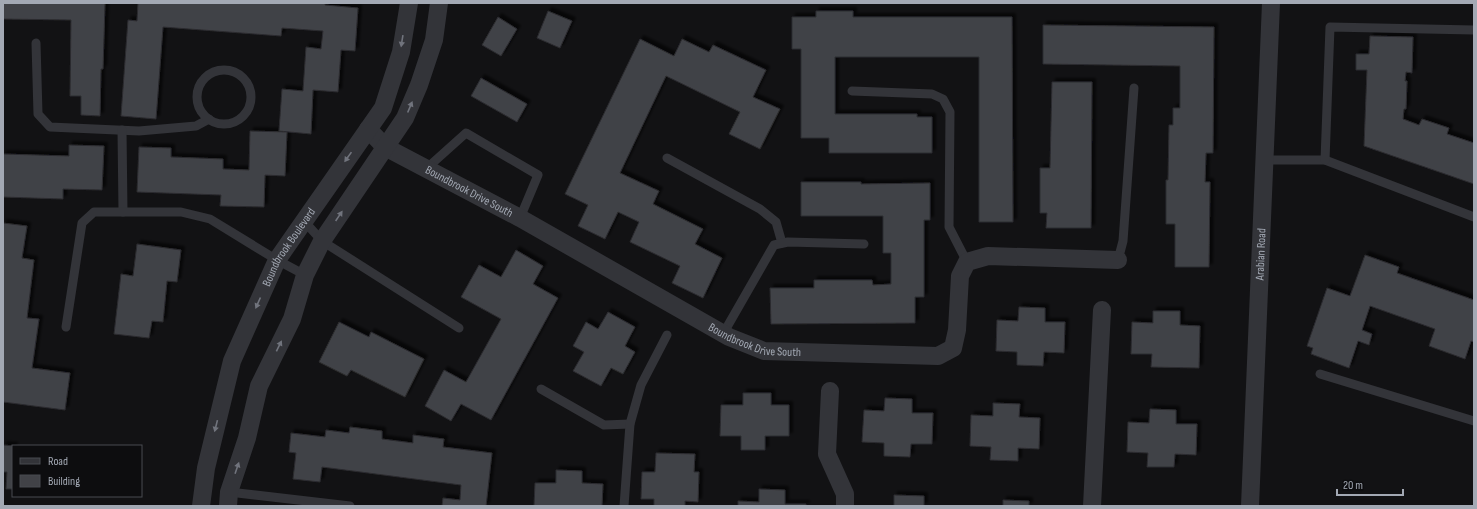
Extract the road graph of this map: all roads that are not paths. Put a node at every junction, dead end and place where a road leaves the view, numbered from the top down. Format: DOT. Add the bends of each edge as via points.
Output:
graph roads {
  1 [pos="409,3"];
  2 [pos="439,3"];
  3 [pos="1271,3"];
  4 [pos="1474,30"];
  5 [pos="36,43"];
  6 [pos="1134,88"];
  7 [pos="852,91"];
  8 [pos="209,119"];
  9 [pos="368,129"];
  10 [pos="122,130"];
  11 [pos="385,147"];
  12 [pos="667,158"];
  13 [pos="1264,160"];
  14 [pos="1325,160"];
  15 [pos="427,168"];
  16 [pos="123,212"];
  17 [pos="1474,217"];
  18 [pos="520,218"];
  19 [pos="304,222"];
  20 [pos="322,242"];
  21 [pos="782,243"];
  22 [pos="864,244"];
  23 [pos="277,260"];
  24 [pos="1118,260"];
  25 [pos="967,262"];
  26 [pos="305,275"];
  27 [pos="1102,310"];
  28 [pos="66,327"];
  29 [pos="459,328"];
  30 [pos="723,334"];
  31 [pos="667,335"];
  32 [pos="1320,374"];
  33 [pos="541,389"];
  34 [pos="830,390"];
  35 [pos="1474,421"];
  36 [pos="630,424"];
  37 [pos="228,499"];
  38 [pos="200,506"];
  39 [pos="350,506"];
  40 [pos="624,506"];
  41 [pos="845,506"];
  42 [pos="1092,506"];
  43 [pos="1250,506"];
  1 -- 9 [label="street, Boundbrook Boulevard, one-way" via="401,52 385,102"];
  11 -- 2 [label="street, Boundbrook Boulevard, one-way" via="405,118 419,85 434,40"];
  3 -- 13 [label="street, Arabian Road"];
  4 -- 14 [label="lane" via="1330,27"];
  5 -- 10 [label="lane" via="38,114 50,127"];
  6 -- 24 [label="lane" via="1123,241"];
  7 -- 25 [label="lane" via="932,94 943,99 950,112 949,227"];
  8 -- 8 [label="lane" via="215,123 228,124 242,118 250,106 251,92 245,80 233,71 219,70 206,76 198,88 197,102 203,115"];
  8 -- 10 [label="lane" via="196,126"];
  9 -- 11 [label="street, Boundbrook Drive South"];
  9 -- 19 [label="street, Boundbrook Boulevard, one-way"];
  10 -- 16 [label="lane"];
  11 -- 15 [label="street, Boundbrook Drive South"];
  20 -- 11 [label="street, Boundbrook Boulevard, one-way"];
  12 -- 21 [label="lane" via="760,209 776,222"];
  13 -- 14 [label="lane"];
  13 -- 43 [label="street, Arabian Road"];
  14 -- 17 [label="lane"];
  15 -- 18 [label="street, Boundbrook Drive South"];
  15 -- 18 [label="lane" via="466,133 538,175"];
  16 -- 23 [label="lane" via="181,212 210,218"];
  16 -- 28 [label="lane" via="94,212 82,223"];
  18 -- 30 [label="street, Boundbrook Drive South"];
  19 -- 20 [label="lane"];
  19 -- 23 [label="street, Boundbrook Boulevard"];
  20 -- 26 [label="street, Boundbrook Boulevard"];
  20 -- 29 [label="lane"];
  21 -- 22 [label="lane"];
  21 -- 30 [label="lane" via="774,245"];
  23 -- 26 [label="lane"];
  23 -- 38 [label="street, Boundbrook Boulevard, one-way" via="232,361 206,468"];
  24 -- 25 [label="street" via="988,256"];
  25 -- 30 [label="street, Boundbrook Drive South" via="960,276 957,330 953,348 938,356 764,351"];
  37 -- 26 [label="street, Boundbrook Boulevard, one-way" via="247,438 259,386 292,319"];
  27 -- 42 [label="street"];
  31 -- 36 [label="lane" via="641,385"];
  32 -- 35 [label="lane"];
  33 -- 36 [label="lane" via="604,425"];
  34 -- 41 [label="street" via="827,454 845,494"];
  36 -- 40 [label="lane"];
  37 -- 39 [label="lane"];
}
